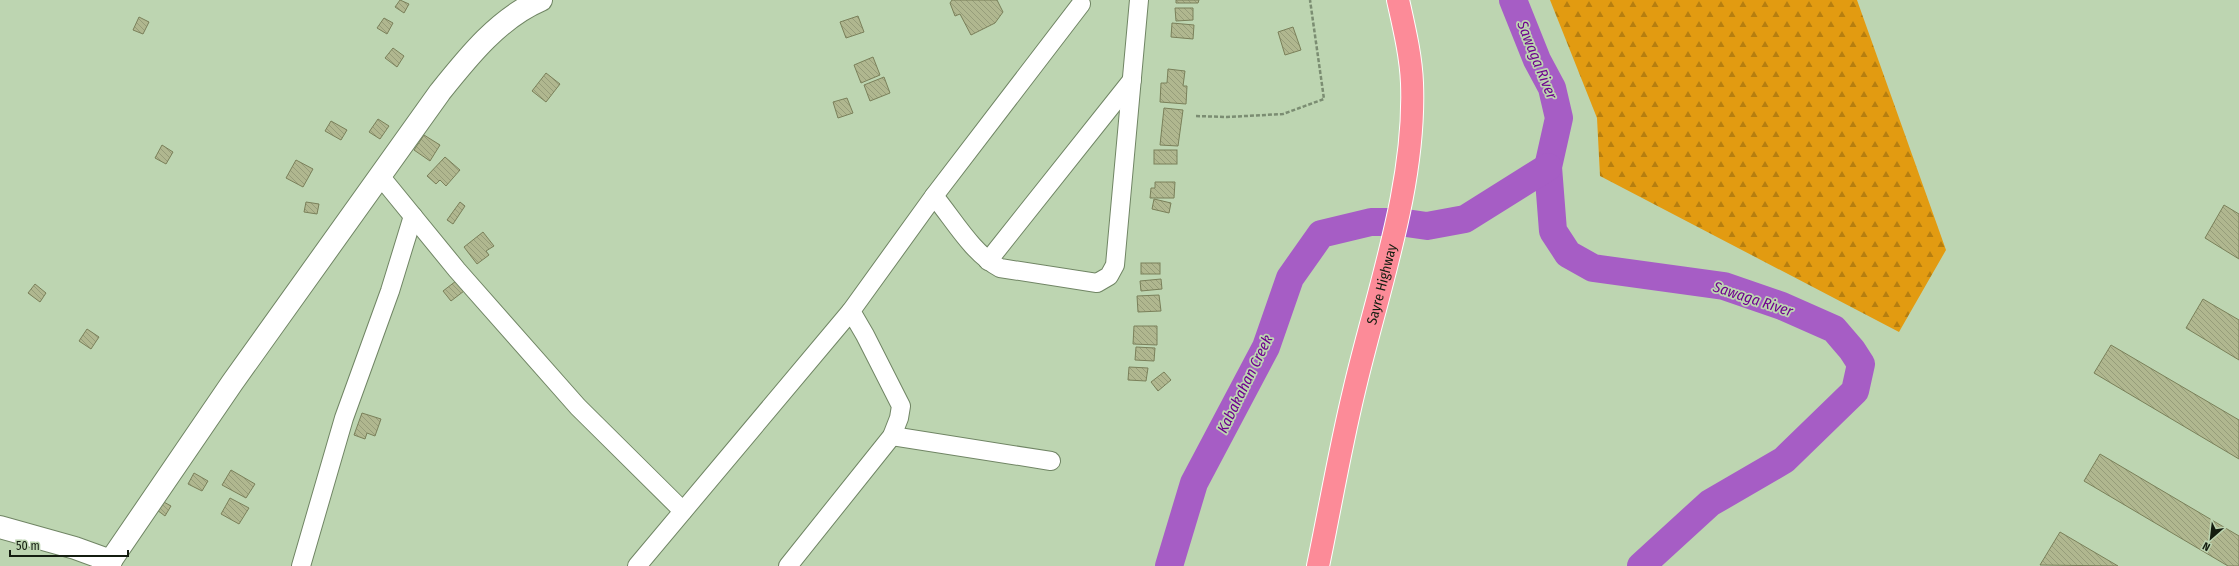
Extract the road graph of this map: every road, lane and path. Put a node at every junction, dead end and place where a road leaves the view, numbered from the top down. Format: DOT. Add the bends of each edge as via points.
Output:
graph roads {
  1 [pos="541,0"];
  2 [pos="1139,0"];
  3 [pos="1310,0"];
  4 [pos="1398,0"];
  5 [pos="1081,1"];
  6 [pos="1132,80"];
  7 [pos="1196,116"];
  8 [pos="381,177"];
  9 [pos="934,196"];
  10 [pos="413,216"];
  11 [pos="988,261"];
  12 [pos="851,311"];
  13 [pos="892,436"];
  14 [pos="1051,461"];
  15 [pos="683,511"];
  16 [pos="0,527"];
  17 [pos="109,564"];
  18 [pos="301,566"];
  19 [pos="637,566"];
  20 [pos="788,566"];
  21 [pos="1318,566"];
  1 -- 8 [label="street" via="497,29 466,60 440,92"];
  2 -- 6 [label="street"];
  3 -- 7 [label="path" via="1324,99 1283,114"];
  4 -- 21 [label="highway, Sayre Highway" via="1412,82 1412,119 1404,184 1354,392"];
  5 -- 9 [label="street"];
  6 -- 11 [label="street"];
  6 -- 11 [label="street" via="1115,265 1109,276 1097,283 1078,282 1000,268"];
  8 -- 10 [label="street"];
  8 -- 17 [label="street" via="232,383"];
  9 -- 11 [label="street"];
  9 -- 12 [label="street"];
  10 -- 15 [label="street" via="578,408"];
  10 -- 18 [label="street" via="390,291 344,418"];
  12 -- 13 [label="street" via="900,406 899,418"];
  12 -- 15 [label="street"];
  13 -- 14 [label="street"];
  13 -- 20 [label="street"];
  15 -- 19 [label="street"];
  16 -- 17 [label="street" via="75,548"];
}
